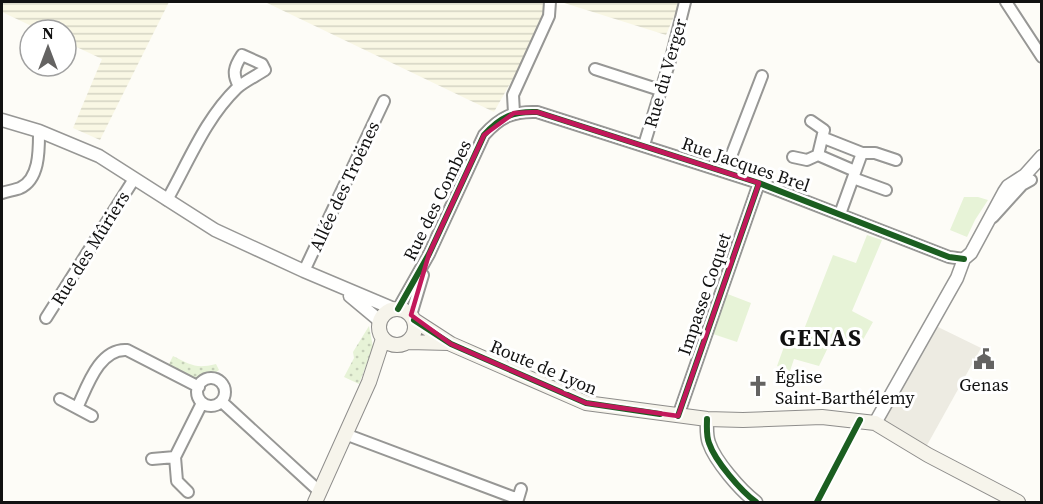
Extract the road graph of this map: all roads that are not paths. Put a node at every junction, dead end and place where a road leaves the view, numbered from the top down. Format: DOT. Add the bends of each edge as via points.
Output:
graph roads {
  1 [pos="550,2"];
  2 [pos="685,2"];
  3 [pos="1006,2"];
  4 [pos="1041,57"];
  5 [pos="596,69"];
  6 [pos="762,76"];
  7 [pos="239,86"];
  8 [pos="660,90"];
  9 [pos="384,101"];
  10 [pos="514,113"];
  11 [pos="2,120"];
  12 [pos="812,121"];
  13 [pos="39,131"];
  14 [pos="824,138"];
  15 [pos="644,145"];
  16 [pos="862,153"];
  17 [pos="818,155"];
  18 [pos="1041,156"];
  19 [pos="793,157"];
  20 [pos="896,160"];
  21 [pos="725,172"];
  22 [pos="854,174"];
  23 [pos="1028,178"];
  24 [pos="134,179"];
  25 [pos="759,183"];
  26 [pos="1041,187"];
  27 [pos="886,190"];
  28 [pos="2,193"];
  29 [pos="167,200"];
  30 [pos="840,214"];
  31 [pos="964,259"];
  32 [pos="304,271"];
  33 [pos="323,280"];
  34 [pos="404,313"];
  35 [pos="46,318"];
  36 [pos="380,321"];
  37 [pos="383,339"];
  38 [pos="402,344"];
  39 [pos="451,344"];
  40 [pos="369,382"];
  41 [pos="199,387"];
  42 [pos="60,399"];
  43 [pos="222,402"];
  44 [pos="202,403"];
  45 [pos="77,408"];
  46 [pos="92,416"];
  47 [pos="678,416"];
  48 [pos="706,419"];
  49 [pos="875,423"];
  50 [pos="345,434"];
  51 [pos="175,457"];
  52 [pos="152,459"];
  53 [pos="521,489"];
  54 [pos="188,492"];
  55 [pos="317,497"];
  56 [pos="756,502"];
  57 [pos="1018,502"];
  1 -- 10 [label="street" via="549,16 513,94"];
  2 -- 8 [label="street, Rue du Verger"];
  3 -- 4 [label="street"];
  5 -- 8 [label="street"];
  6 -- 21 [label="street"];
  7 -- 29 [label="street" via="206,127"];
  8 -- 15 [label="street, Rue du Verger"];
  9 -- 32 [label="street, Allée des Troënes"];
  10 -- 15 [label="street, Rue Jacques Brel" via="537,112"];
  10 -- 34 [label="street, Rue des Combes" via="495,123 484,135"];
  11 -- 13 [label="street, Route de Lyon"];
  12 -- 14 [label="street" via="824,130"];
  13 -- 24 [label="street, Route de Lyon" via="99,156"];
  13 -- 28 [label="street" via="39,161 27,183"];
  14 -- 16 [label="street"];
  14 -- 17 [label="street"];
  15 -- 21 [label="street, Rue Jacques Brel"];
  16 -- 20 [label="street"];
  16 -- 22 [label="street"];
  17 -- 19 [label="street" via="807,160"];
  17 -- 22 [label="street"];
  18 -- 23 [label="street"];
  21 -- 25 [label="street, Rue Jacques Brel"];
  22 -- 27 [label="street"];
  22 -- 30 [label="street"];
  23 -- 26 [label="street"];
  23 -- 31 [label="street" via="1008,186"];
  24 -- 29 [label="street, Route de Lyon"];
  24 -- 35 [label="street, Rue des Mûriers"];
  25 -- 30 [label="street, Rue Jacques Brel"];
  25 -- 47 [label="street, Impasse Coquet"];
  29 -- 32 [label="street, Route de Lyon" via="214,230"];
  30 -- 31 [label="street, Rue Jacques Brel" via="949,257"];
  31 -- 49 [label="street"];
  32 -- 33 [label="street, Route de Lyon"];
  33 -- 34 [label="street, Route de Lyon"];
  33 -- 36 [label="street, Route de Lyon"];
  34 -- 36 [label="main road" via="388,312"];
  34 -- 38 [label="main road" via="415,332"];
  34 -- 39 [label="main road, Route de Lyon"];
  36 -- 37 [label="main road"];
  37 -- 38 [label="main road"];
  37 -- 40 [label="main road"];
  38 -- 39 [label="main road, Route de Lyon"];
  38 -- 40 [label="main road"];
  39 -- 47 [label="main road, Route de Lyon" via="586,404"];
  40 -- 50 [label="main road"];
  41 -- 43 [label="street" via="208,378 221,382 225,389"];
  41 -- 44 [label="street"];
  41 -- 45 [label="street" via="119,349 95,369"];
  42 -- 45 [label="street"];
  43 -- 44 [label="street" via="214,406"];
  43 -- 55 [label="street"];
  44 -- 51 [label="street"];
  45 -- 46 [label="street"];
  47 -- 48 [label="main road, Route de Lyon"];
  48 -- 49 [label="main road, Route de Lyon" via="822,417"];
  48 -- 56 [label="street" via="709,445 733,479"];
  49 -- 57 [label="main road"];
  50 -- 53 [label="street" via="518,499"];
  50 -- 55 [label="main road"];
  51 -- 52 [label="street"];
  51 -- 54 [label="street" via="177,481"];
}
